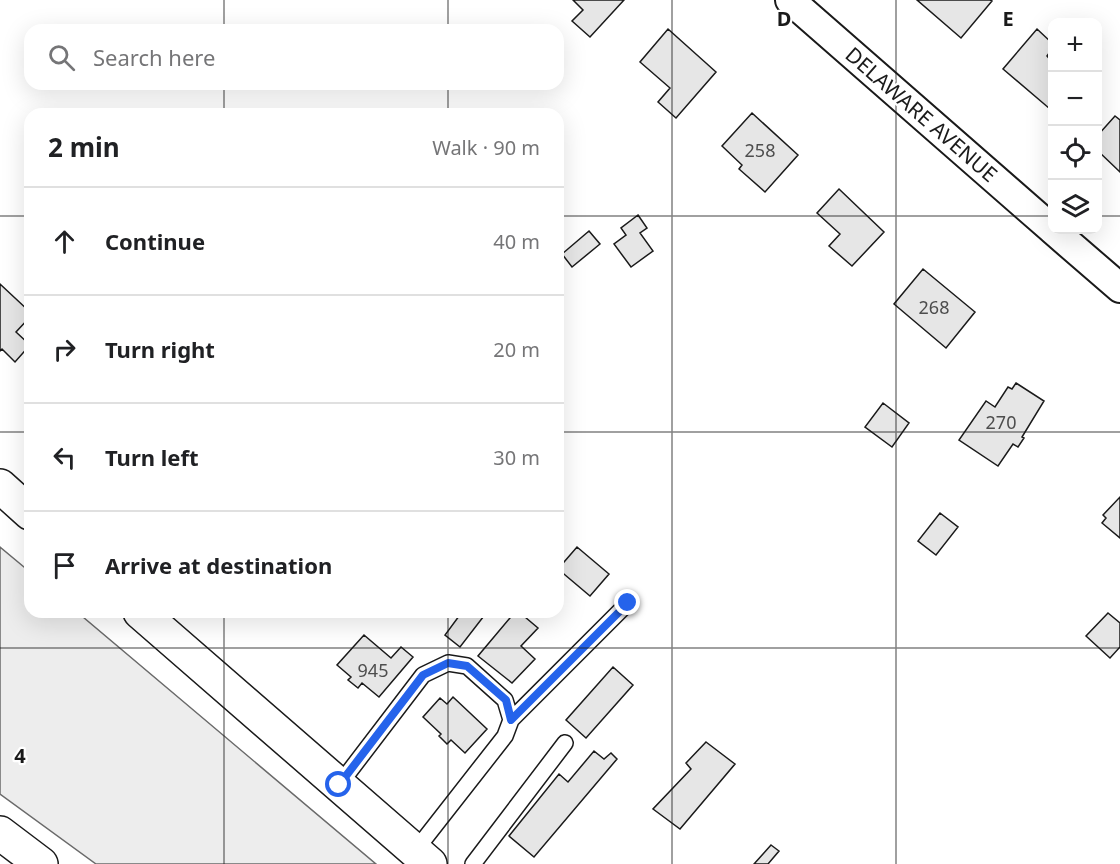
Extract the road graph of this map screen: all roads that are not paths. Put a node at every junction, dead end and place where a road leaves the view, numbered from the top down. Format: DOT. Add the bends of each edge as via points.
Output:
graph roads {
  1 [pos="790,0"];
  2 [pos="1048,225"];
  3 [pos="1059,234"];
  4 [pos="1120,288"];
  5 [pos="0,486"];
  6 [pos="24,508"];
  7 [pos="628,603"];
  8 [pos="147,618"];
  9 [pos="511,720"];
  10 [pos="566,743"];
  11 [pos="339,785"];
  12 [pos="0,833"];
  13 [pos="423,857"];
  14 [pos="41,864"];
  15 [pos="473,864"];
  1 -- 2 [label="street, DELAWARE AVENUE"];
  3 -- 4 [label="street, DELAWARE AVENUE"];
  5 -- 6 [label="main road"];
  7 -- 9 [label="lane"];
  8 -- 11 [label="main road"];
  9 -- 11 [label="lane" via="506,700 467,666 448,663 423,675"];
  9 -- 13 [label="lane" via="506,736"];
  10 -- 15 [label="lane"];
  11 -- 13 [label="main road"];
  12 -- 14 [label="main road"];
}
